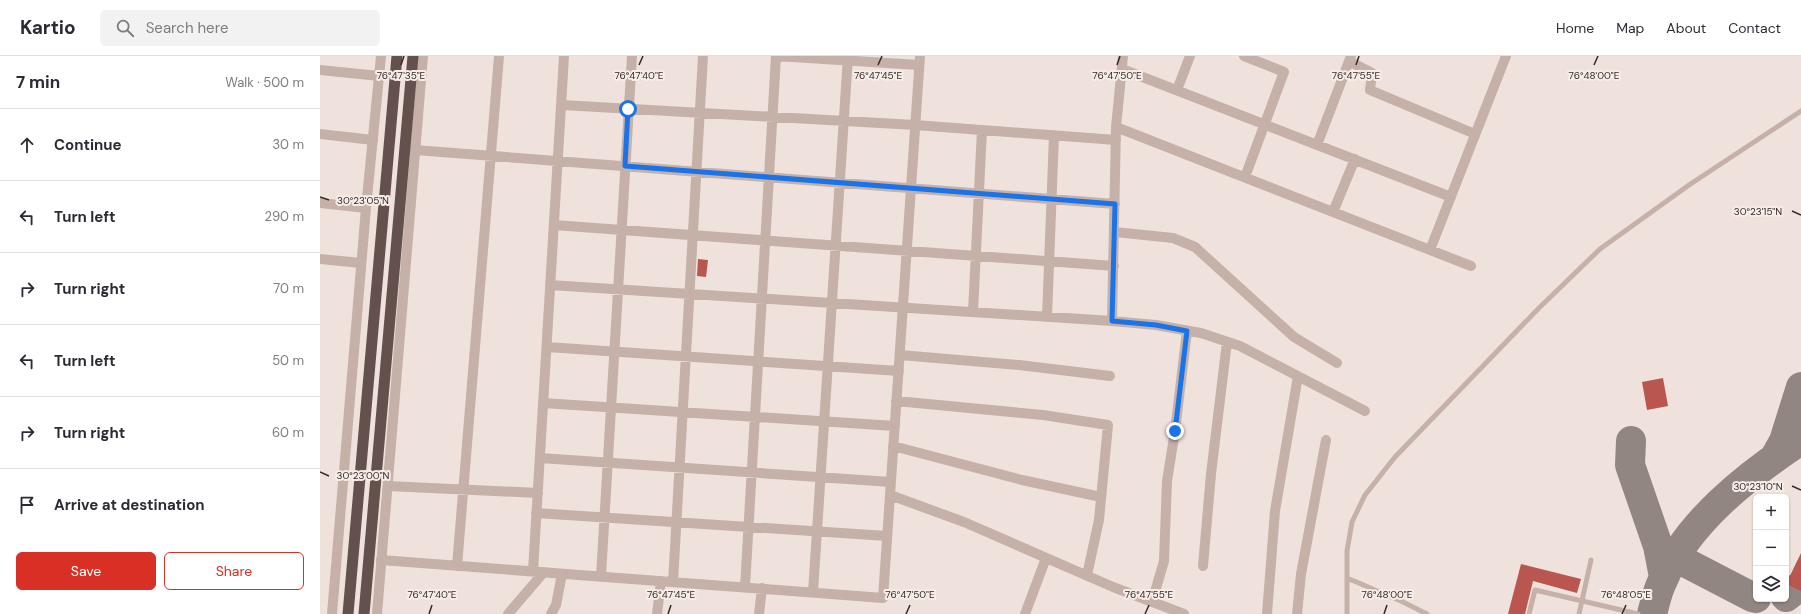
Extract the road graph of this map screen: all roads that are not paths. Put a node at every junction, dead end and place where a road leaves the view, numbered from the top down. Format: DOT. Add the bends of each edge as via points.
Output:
graph roads {
  1 [pos="381,56"];
  2 [pos="397,56"];
  3 [pos="413,56"];
  4 [pos="423,56"];
  5 [pos="498,56"];
  6 [pos="564,56"];
  7 [pos="632,56"];
  8 [pos="703,56"];
  9 [pos="776,56"];
  10 [pos="1123,56"];
  11 [pos="1190,56"];
  12 [pos="1244,56"];
  13 [pos="1506,56"];
  14 [pos="848,58"];
  15 [pos="1262,59"];
  16 [pos="1350,59"];
  17 [pos="919,60"];
  18 [pos="1122,69"];
  19 [pos="320,70"];
  20 [pos="379,76"];
  21 [pos="1177,90"];
  22 [pos="562,105"];
  23 [pos="628,109"];
  24 [pos="1801,111"];
  25 [pos="699,113"];
  26 [pos="773,117"];
  27 [pos="844,121"];
  28 [pos="1264,124"];
  29 [pos="915,125"];
  30 [pos="1116,127"];
  31 [pos="982,130"];
  32 [pos="320,134"];
  33 [pos="1476,134"];
  34 [pos="1054,135"];
  35 [pos="373,140"];
  36 [pos="1116,140"];
  37 [pos="1317,145"];
  38 [pos="410,149"];
  39 [pos="491,156"];
  40 [pos="1355,159"];
  41 [pos="558,161"];
  42 [pos="625,166"];
  43 [pos="696,172"];
  44 [pos="769,177"];
  45 [pos="1244,177"];
  46 [pos="840,182"];
  47 [pos="911,188"];
  48 [pos="979,193"];
  49 [pos="1451,197"];
  50 [pos="1052,199"];
  51 [pos="320,203"];
  52 [pos="1115,204"];
  53 [pos="366,208"];
  54 [pos="1333,212"];
  55 [pos="554,225"];
  56 [pos="621,230"];
  57 [pos="1115,232"];
  58 [pos="693,235"];
  59 [pos="766,240"];
  60 [pos="836,245"];
  61 [pos="907,250"];
  62 [pos="1430,250"];
  63 [pos="976,256"];
  64 [pos="320,259"];
  65 [pos="1050,261"];
  66 [pos="361,263"];
  67 [pos="1114,266"];
  68 [pos="1471,266"];
  69 [pos="550,285"];
  70 [pos="618,289"];
  71 [pos="689,294"];
  72 [pos="762,299"];
  73 [pos="832,304"];
  74 [pos="903,308"];
  75 [pos="972,312"];
  76 [pos="1047,317"];
  77 [pos="1112,321"];
  78 [pos="1187,331"];
  79 [pos="1227,342"];
  80 [pos="547,346"];
  81 [pos="614,351"];
  82 [pos="900,355"];
  83 [pos="686,356"];
  84 [pos="758,361"];
  85 [pos="1338,363"];
  86 [pos="828,366"];
  87 [pos="898,371"];
  88 [pos="1110,376"];
  89 [pos="1298,376"];
  90 [pos="896,401"];
  91 [pos="543,403"];
  92 [pos="611,408"];
  93 [pos="1365,411"];
  94 [pos="683,412"];
  95 [pos="755,417"];
  96 [pos="824,421"];
  97 [pos="895,426"];
  98 [pos="1326,440"];
  99 [pos="893,446"];
  100 [pos="540,458"];
  101 [pos="608,463"];
  102 [pos="680,468"];
  103 [pos="752,472"];
  104 [pos="821,477"];
  105 [pos="891,482"];
  106 [pos="388,486"];
  107 [pos="463,490"];
  108 [pos="538,494"];
  109 [pos="890,495"];
  110 [pos="1101,497"];
  111 [pos="536,513"];
  112 [pos="604,517"];
  113 [pos="676,522"];
  114 [pos="749,527"];
  115 [pos="817,531"];
  116 [pos="887,536"];
  117 [pos="1046,558"];
  118 [pos="381,560"];
  119 [pos="1591,560"];
  120 [pos="457,566"];
  121 [pos="1203,566"];
  122 [pos="533,571"];
  123 [pos="544,572"];
  124 [pos="562,574"];
  125 [pos="1087,575"];
  126 [pos="601,576"];
  127 [pos="1347,578"];
  128 [pos="661,581"];
  129 [pos="673,582"];
  130 [pos="745,587"];
  131 [pos="762,588"];
  132 [pos="813,592"];
  133 [pos="1582,601"];
  134 [pos="1152,602"];
  135 [pos="332,614"];
  136 [pos="348,614"];
  137 [pos="364,614"];
  138 [pos="377,614"];
  139 [pos="508,614"];
  140 [pos="551,614"];
  141 [pos="657,614"];
  142 [pos="759,614"];
  143 [pos="1025,614"];
  144 [pos="1184,614"];
  145 [pos="1267,614"];
  146 [pos="1297,614"];
  147 [pos="1347,614"];
  148 [pos="1427,614"];
  149 [pos="1529,614"];
  150 [pos="1579,614"];
  151 [pos="1638,614"];
  1 -- 20 [label="street"];
  2 -- 136 [label="highway"];
  3 -- 38 [label="highway"];
  4 -- 38 [label="street"];
  5 -- 39 [label="street"];
  6 -- 22 [label="street"];
  7 -- 23 [label="street"];
  8 -- 25 [label="street"];
  9 -- 14 [label="street"];
  9 -- 26 [label="street"];
  10 -- 18 [label="street"];
  11 -- 21 [label="street"];
  12 -- 15 [label="street"];
  13 -- 33 [label="street"];
  14 -- 17 [label="street"];
  14 -- 27 [label="street"];
  15 -- 28 [label="street" via="1284,72"];
  16 -- 33 [label="street" via="1372,74 1370,90"];
  16 -- 37 [label="street"];
  17 -- 29 [label="street"];
  18 -- 21 [label="street"];
  18 -- 30 [label="street"];
  19 -- 20 [label="street"];
  20 -- 35 [label="street"];
  21 -- 28 [label="street"];
  22 -- 23 [label="street"];
  22 -- 41 [label="street"];
  23 -- 25 [label="street"];
  23 -- 42 [label="street"];
  24 -- 127 [label="lane" via="1600,248 1539,308 1395,457 1365,495 1352,522 1347,551"];
  25 -- 26 [label="street"];
  25 -- 43 [label="street"];
  26 -- 27 [label="street"];
  26 -- 44 [label="street"];
  27 -- 29 [label="street"];
  27 -- 46 [label="street"];
  28 -- 37 [label="street"];
  28 -- 45 [label="street"];
  29 -- 31 [label="street"];
  29 -- 47 [label="street"];
  30 -- 36 [label="street"];
  30 -- 45 [label="street"];
  31 -- 34 [label="street"];
  31 -- 48 [label="street"];
  32 -- 35 [label="street"];
  33 -- 49 [label="street"];
  34 -- 36 [label="street"];
  34 -- 50 [label="street"];
  35 -- 53 [label="street"];
  36 -- 52 [label="street"];
  37 -- 40 [label="street"];
  38 -- 39 [label="street"];
  38 -- 106 [label="street"];
  38 -- 137 [label="highway"];
  39 -- 41 [label="street"];
  39 -- 107 [label="street"];
  40 -- 49 [label="street"];
  40 -- 54 [label="street"];
  41 -- 42 [label="street"];
  41 -- 55 [label="street"];
  42 -- 43 [label="street"];
  42 -- 56 [label="street"];
  43 -- 44 [label="street"];
  43 -- 58 [label="street"];
  44 -- 46 [label="street"];
  44 -- 59 [label="street"];
  45 -- 54 [label="street"];
  46 -- 47 [label="street"];
  46 -- 60 [label="street"];
  47 -- 48 [label="street"];
  47 -- 61 [label="street"];
  48 -- 50 [label="street"];
  48 -- 63 [label="street"];
  49 -- 62 [label="street"];
  50 -- 52 [label="street"];
  50 -- 65 [label="street"];
  51 -- 53 [label="street"];
  52 -- 57 [label="street"];
  53 -- 66 [label="street"];
  54 -- 62 [label="street"];
  55 -- 56 [label="street"];
  55 -- 69 [label="street"];
  56 -- 58 [label="street"];
  56 -- 70 [label="street"];
  57 -- 67 [label="street"];
  57 -- 85 [label="street" via="1173,238 1195,247 1294,337"];
  58 -- 59 [label="street"];
  58 -- 71 [label="street"];
  59 -- 60 [label="street"];
  59 -- 72 [label="street"];
  60 -- 61 [label="street"];
  60 -- 73 [label="street"];
  61 -- 63 [label="street"];
  61 -- 74 [label="street"];
  62 -- 68 [label="street"];
  63 -- 65 [label="street"];
  63 -- 75 [label="street"];
  64 -- 66 [label="street"];
  65 -- 67 [label="street"];
  65 -- 76 [label="street"];
  66 -- 135 [label="street"];
  67 -- 77 [label="street"];
  69 -- 70 [label="street"];
  69 -- 80 [label="street"];
  70 -- 71 [label="street"];
  70 -- 81 [label="street"];
  71 -- 72 [label="street"];
  71 -- 83 [label="street"];
  72 -- 73 [label="street"];
  72 -- 84 [label="street"];
  73 -- 74 [label="street"];
  73 -- 86 [label="street"];
  74 -- 75 [label="street"];
  74 -- 82 [label="street"];
  75 -- 76 [label="street"];
  76 -- 77 [label="street"];
  77 -- 78 [label="street"];
  78 -- 79 [label="street"];
  78 -- 134 [label="street" via="1167,481 1164,560"];
  79 -- 89 [label="street" via="1240,346"];
  79 -- 121 [label="street"];
  80 -- 81 [label="street"];
  80 -- 91 [label="street"];
  81 -- 83 [label="street"];
  81 -- 92 [label="street"];
  82 -- 87 [label="street"];
  82 -- 88 [label="street"];
  83 -- 84 [label="street"];
  83 -- 94 [label="street"];
  84 -- 86 [label="street"];
  84 -- 95 [label="street"];
  86 -- 87 [label="street"];
  86 -- 96 [label="street"];
  87 -- 90 [label="street"];
  89 -- 93 [label="street"];
  89 -- 145 [label="street" via="1275,511"];
  90 -- 97 [label="street"];
  90 -- 110 [label="street" via="1043,415 1108,425"];
  91 -- 92 [label="street"];
  91 -- 100 [label="street"];
  92 -- 94 [label="street"];
  92 -- 101 [label="street"];
  94 -- 95 [label="street"];
  94 -- 102 [label="street"];
  95 -- 96 [label="street"];
  95 -- 103 [label="street"];
  96 -- 97 [label="street"];
  96 -- 104 [label="street"];
  97 -- 99 [label="street"];
  98 -- 146 [label="street" via="1301,574"];
  99 -- 105 [label="street"];
  99 -- 110 [label="street" via="1022,480"];
  100 -- 101 [label="street"];
  100 -- 108 [label="street"];
  101 -- 102 [label="street"];
  101 -- 112 [label="street"];
  102 -- 103 [label="street"];
  102 -- 113 [label="street"];
  103 -- 104 [label="street"];
  103 -- 114 [label="street"];
  104 -- 105 [label="street"];
  104 -- 115 [label="street"];
  105 -- 109 [label="street"];
  106 -- 107 [label="street"];
  106 -- 118 [label="street"];
  107 -- 108 [label="street"];
  107 -- 120 [label="street"];
  108 -- 111 [label="street"];
  109 -- 116 [label="street"];
  109 -- 117 [label="street" via="964,522"];
  110 -- 125 [label="street" via="1099,520"];
  111 -- 112 [label="street"];
  111 -- 122 [label="street"];
  112 -- 113 [label="street"];
  112 -- 126 [label="street"];
  113 -- 114 [label="street"];
  113 -- 129 [label="street"];
  114 -- 115 [label="street"];
  114 -- 130 [label="street"];
  115 -- 116 [label="street"];
  115 -- 132 [label="street"];
  116 -- 132 [label="street" via="883,598"];
  117 -- 125 [label="street"];
  117 -- 143 [label="street"];
  118 -- 120 [label="street"];
  118 -- 138 [label="street"];
  119 -- 133 [label="lane"];
  120 -- 122 [label="street"];
  122 -- 123 [label="street"];
  123 -- 124 [label="street"];
  123 -- 139 [label="street"];
  124 -- 126 [label="street"];
  124 -- 140 [label="street" via="556,605"];
  125 -- 134 [label="street"];
  126 -- 128 [label="street"];
  127 -- 147 [label="lane"];
  127 -- 148 [label="lane"];
  128 -- 129 [label="street"];
  128 -- 141 [label="street"];
  129 -- 130 [label="street"];
  130 -- 131 [label="street"];
  131 -- 132 [label="street"];
  131 -- 142 [label="street"];
  133 -- 149 [label="lane" via="1535,590"];
  133 -- 150 [label="lane"];
  133 -- 151 [label="lane"];
  134 -- 144 [label="street"];
}
